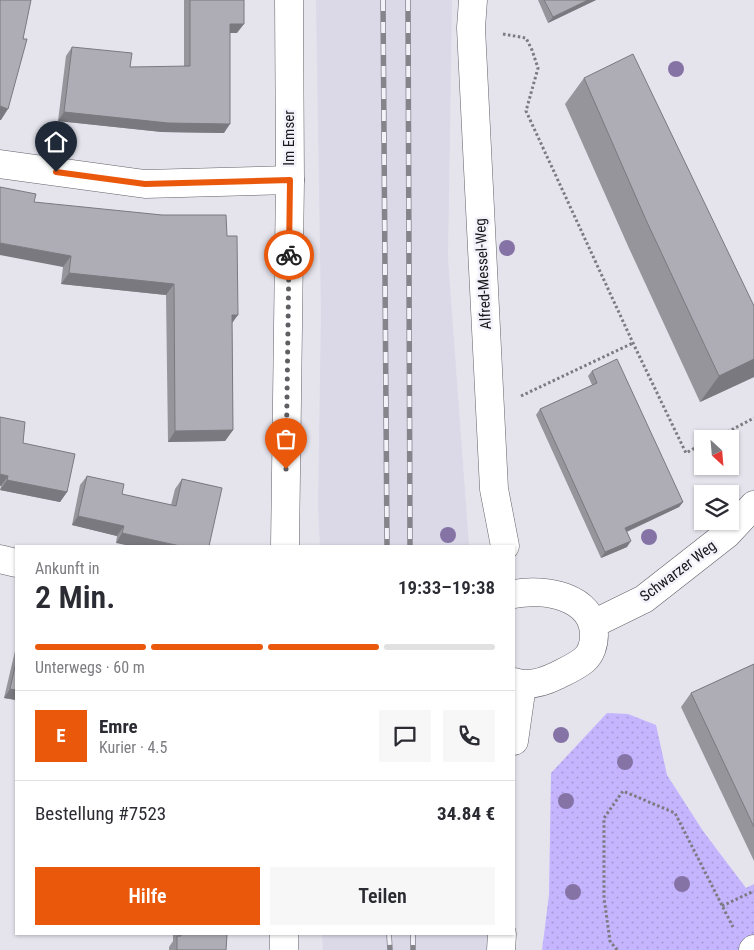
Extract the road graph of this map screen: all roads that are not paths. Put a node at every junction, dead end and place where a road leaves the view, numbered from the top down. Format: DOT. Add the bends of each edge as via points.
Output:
graph roads {
  1 [pos="289,0"];
  2 [pos="473,0"];
  3 [pos="0,164"];
  4 [pos="290,180"];
  5 [pos="754,506"];
  6 [pos="285,545"];
  7 [pos="505,545"];
  8 [pos="0,560"];
  9 [pos="15,564"];
  10 [pos="515,593"];
  11 [pos="593,624"];
  12 [pos="518,683"];
  13 [pos="515,727"];
  14 [pos="284,935"];
  15 [pos="502,935"];
  16 [pos="284,950"];
  17 [pos="501,950"];
  1 -- 4 [label="street, Im Emser"];
  2 -- 7 [label="street, Alfred-Messel-Weg" via="471,28 494,489"];
  3 -- 4 [label="street" via="145,184"];
  4 -- 6 [label="street, Im Emser"];
  5 -- 11 [label="street, Schwarzer Weg" via="727,534 644,599"];
  8 -- 9 [label="street"];
  10 -- 11 [label="street" via="549,592 566,598 581,606"];
  11 -- 12 [label="street" via="592,648 585,659 546,681"];
  12 -- 13 [label="street"];
  14 -- 16 [label="street"];
  15 -- 17 [label="street"];
}
